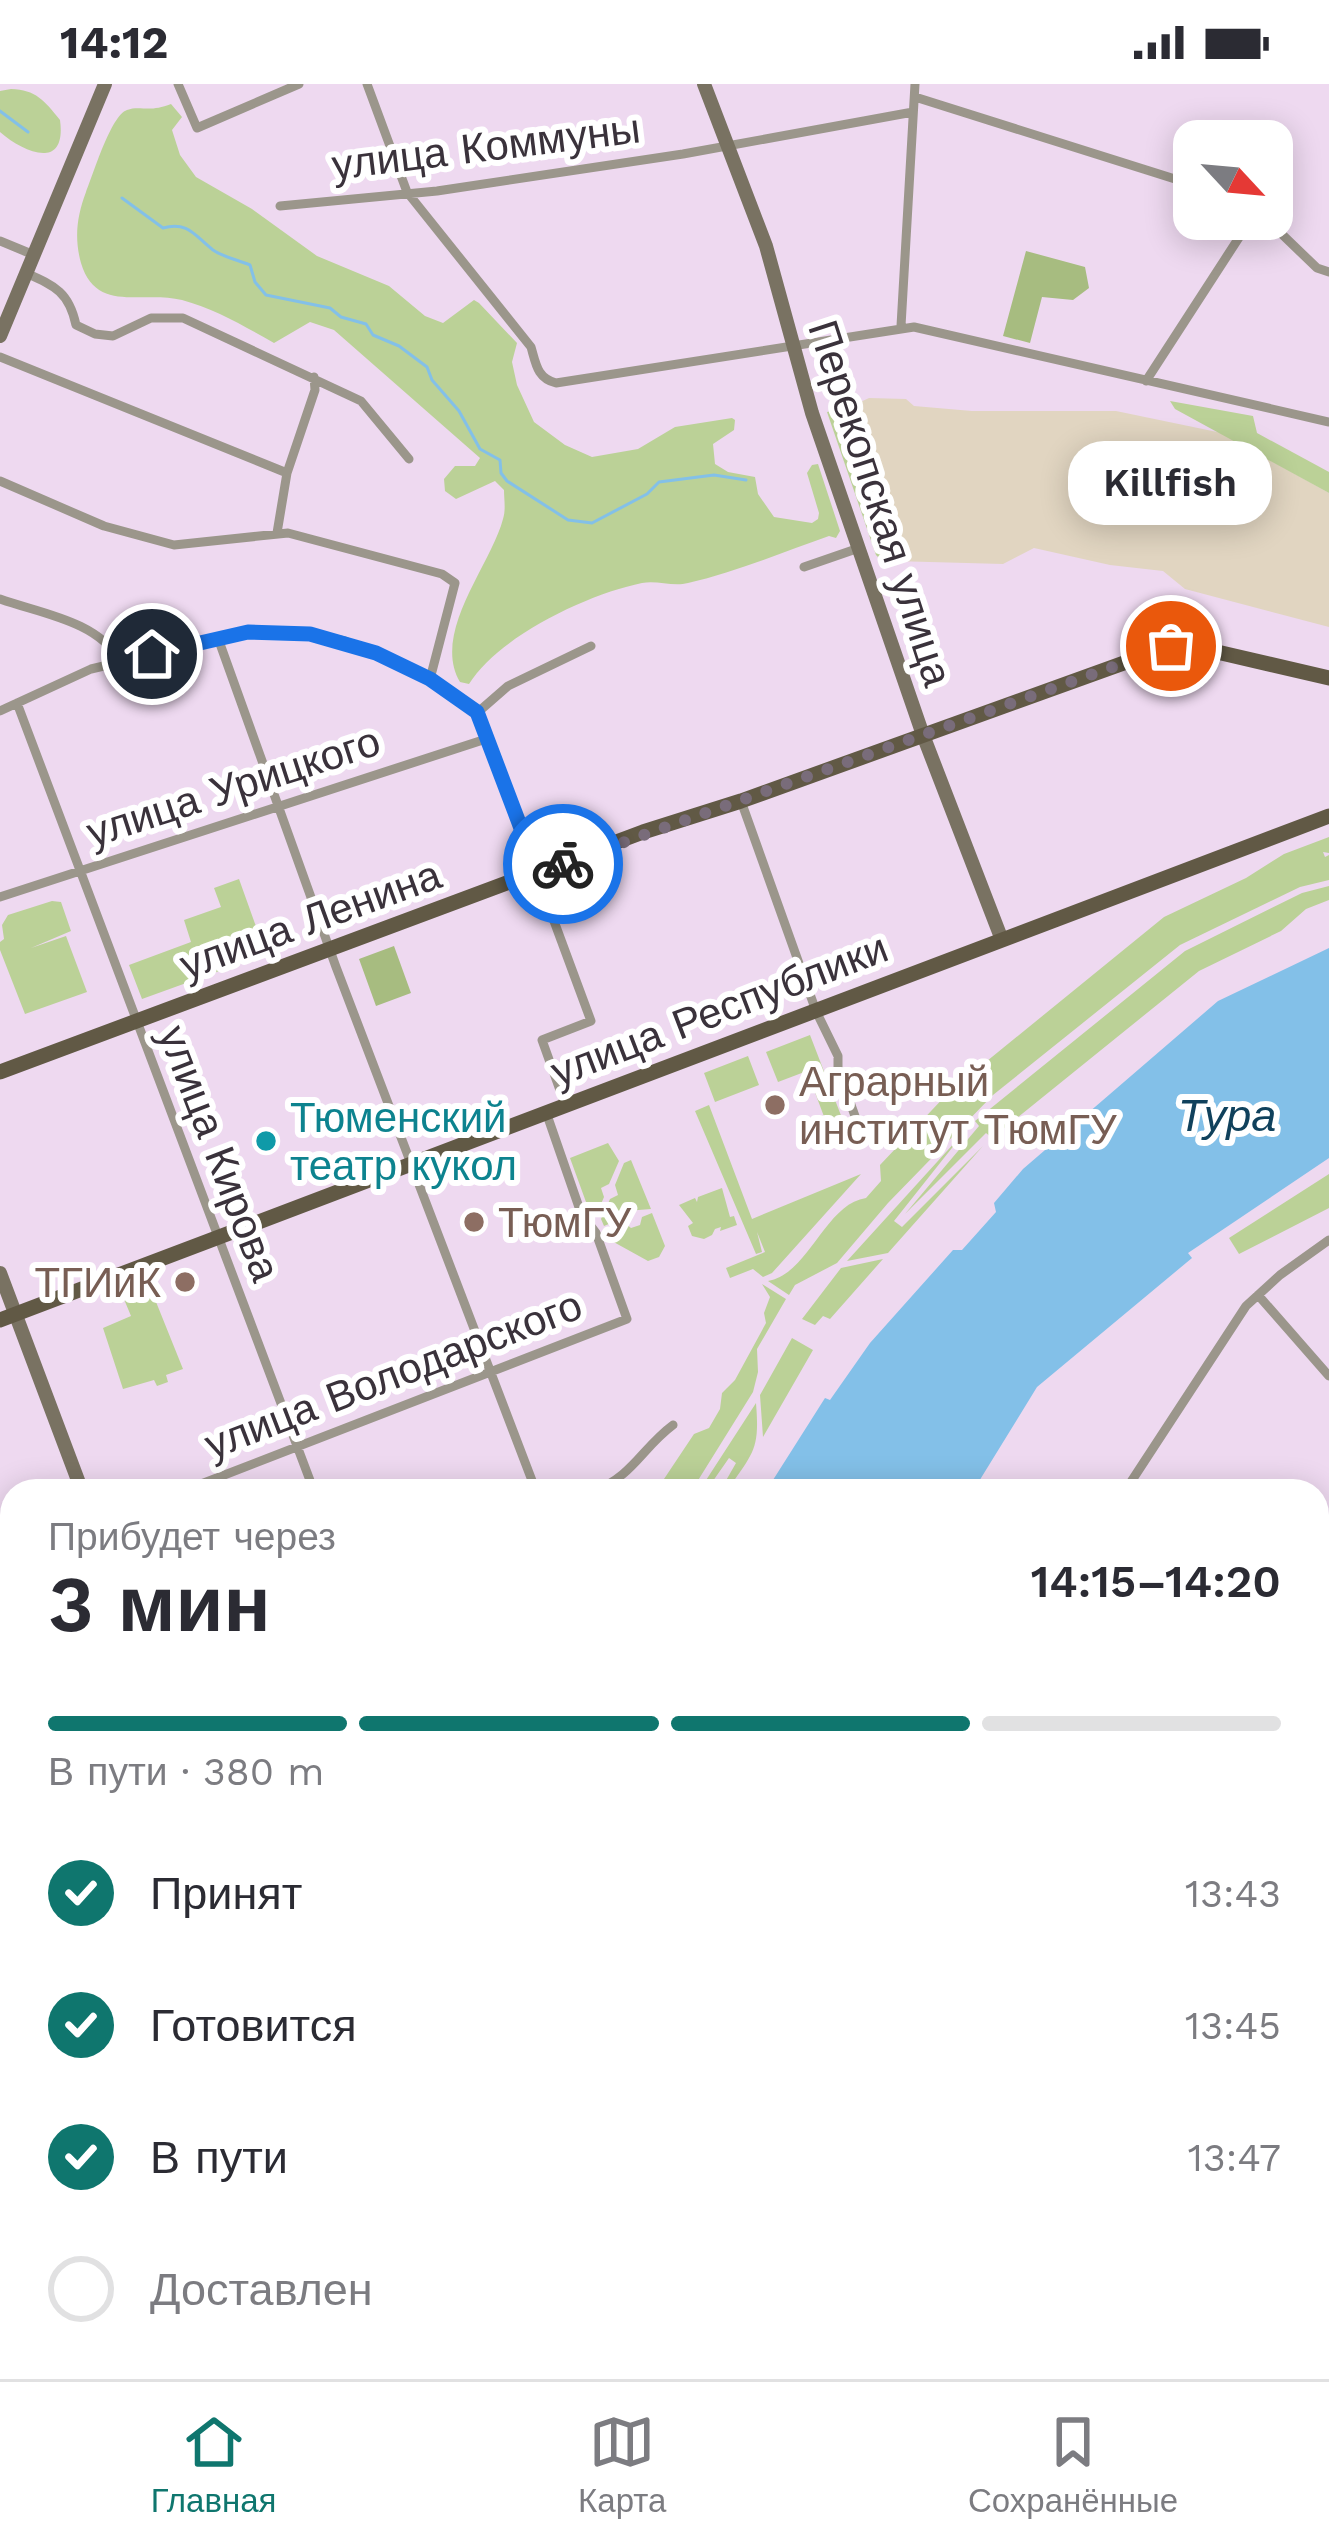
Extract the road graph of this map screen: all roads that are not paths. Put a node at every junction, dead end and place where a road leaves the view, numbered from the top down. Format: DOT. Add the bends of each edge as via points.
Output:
graph roads {
  1 [pos="178,84"];
  2 [pos="299,84"];
  3 [pos="367,84"];
  4 [pos="704,84"];
  5 [pos="915,84"];
  6 [pos="103,88"];
  7 [pos="915,98"];
  8 [pos="913,112"];
  9 [pos="728,144"];
  10 [pos="1173,178"];
  11 [pos="407,192"];
  12 [pos="280,206"];
  13 [pos="1237,240"];
  14 [pos="1288,240"];
  15 [pos="0,241"];
  16 [pos="34,255"];
  17 [pos="1329,272"];
  18 [pos="26,273"];
  19 [pos="901,326"];
  20 [pos="0,336"];
  21 [pos="792,347"];
  22 [pos="0,357"];
  23 [pos="314,377"];
  24 [pos="1146,381"];
  25 [pos="1329,422"];
  26 [pos="409,459"];
  27 [pos="287,473"];
  28 [pos="0,481"];
  29 [pos="278,532"];
  30 [pos="859,548"];
  31 [pos="804,567"];
  32 [pos="0,599"];
  33 [pos="219,641"];
  34 [pos="590,646"];
  35 [pos="119,660"];
  36 [pos="1329,678"];
  37 [pos="430,679"];
  38 [pos="17,703"];
  39 [pos="0,711"];
  40 [pos="477,712"];
  41 [pos="923,735"];
  42 [pos="486,739"];
  43 [pos="741,801"];
  44 [pos="277,804"];
  45 [pos="1329,816"];
  46 [pos="79,871"];
  47 [pos="538,873"];
  48 [pos="0,897"];
  49 [pos="1002,940"];
  50 [pos="331,950"];
  51 [pos="816,1011"];
  52 [pos="135,1022"];
  53 [pos="0,1072"];
  54 [pos="565,1104"];
  55 [pos="546,1112"];
  56 [pos="862,1136"];
  57 [pos="411,1163"];
  58 [pos="217,1237"];
  59 [pos="1329,1240"];
  60 [pos="0,1274"];
  61 [pos="1258,1295"];
  62 [pos="8,1317"];
  63 [pos="489,1372"];
  64 [pos="1329,1376"];
  65 [pos="673,1425"];
  66 [pos="298,1447"];
  67 [pos="77,1479"];
  68 [pos="214,1479"];
  69 [pos="310,1479"];
  70 [pos="531,1479"];
  71 [pos="615,1479"];
  72 [pos="1133,1479"];
  1 -- 2 [label="street" via="197,128"];
  3 -- 11 [label="street"];
  4 -- 9 [label="street, Перекопская улица"];
  5 -- 7 [label="street"];
  6 -- 16 [label="street"];
  7 -- 8 [label="street"];
  7 -- 10 [label="street"];
  8 -- 9 [label="street, улица Коммуны"];
  8 -- 19 [label="street"];
  9 -- 11 [label="street, улица Коммуны"];
  9 -- 21 [label="street, Перекопская улица"];
  11 -- 12 [label="street, улица Коммуны"];
  11 -- 21 [label="street" via="531,347 546,380"];
  13 -- 24 [label="street"];
  14 -- 17 [label="street"];
  15 -- 16 [label="street"];
  16 -- 18 [label="street"];
  18 -- 20 [label="street"];
  18 -- 23 [label="street" via="71,301 76,325 94,334 183,318"];
  19 -- 21 [label="street"];
  19 -- 24 [label="street"];
  21 -- 30 [label="street, Перекопская улица"];
  22 -- 27 [label="street"];
  23 -- 26 [label="street" via="361,401"];
  23 -- 27 [label="street"];
  24 -- 25 [label="street"];
  27 -- 29 [label="street"];
  28 -- 29 [label="street" via="104,526 174,545"];
  29 -- 37 [label="street" via="455,583"];
  30 -- 31 [label="street"];
  30 -- 41 [label="street, Перекопская улица"];
  32 -- 35 [label="street" via="88,631"];
  33 -- 35 [label="street"];
  33 -- 37 [label="street" via="248,632 310,634"];
  33 -- 44 [label="street"];
  34 -- 40 [label="street" via="508,686"];
  35 -- 38 [label="street"];
  36 -- 41 [label="main road, улица Ленина" via="1171,646"];
  37 -- 40 [label="street"];
  38 -- 39 [label="street"];
  38 -- 46 [label="street, улица Кирова"];
  40 -- 42 [label="street"];
  41 -- 43 [label="main road, улица Ленина"];
  41 -- 49 [label="street, Перекопская улица"];
  42 -- 44 [label="street, улица Урицкого"];
  42 -- 47 [label="street"];
  43 -- 47 [label="main road, улица Ленина"];
  43 -- 51 [label="street"];
  44 -- 46 [label="street, улица Урицкого"];
  44 -- 50 [label="street"];
  45 -- 49 [label="main road, улица Республики"];
  46 -- 48 [label="street, улица Урицкого"];
  46 -- 52 [label="street, улица Кирова"];
  47 -- 50 [label="main road, улица Ленина"];
  47 -- 54 [label="street" via="591,1022 542,1040"];
  49 -- 51 [label="main road, улица Республики"];
  50 -- 52 [label="main road, улица Ленина"];
  50 -- 57 [label="street"];
  51 -- 54 [label="main road, улица Республики"];
  51 -- 56 [label="street"];
  52 -- 53 [label="main road, улица Ленина"];
  52 -- 58 [label="street, улица Кирова"];
  54 -- 55 [label="main road, улица Республики"];
  55 -- 57 [label="main road, улица Республики"];
  55 -- 63 [label="street, улица Володарского" via="627,1319"];
  57 -- 58 [label="main road, улица Республики"];
  57 -- 63 [label="street"];
  58 -- 62 [label="main road, улица Республики"];
  58 -- 66 [label="street, улица Кирова"];
  59 -- 61 [label="street"];
  60 -- 62 [label="street"];
  61 -- 64 [label="street"];
  61 -- 72 [label="street"];
  62 -- 67 [label="street"];
  63 -- 66 [label="street, улица Володарского"];
  63 -- 70 [label="street"];
  65 -- 71 [label="street"];
  66 -- 68 [label="street, улица Володарского"];
  66 -- 69 [label="street, улица Кирова"];
}
